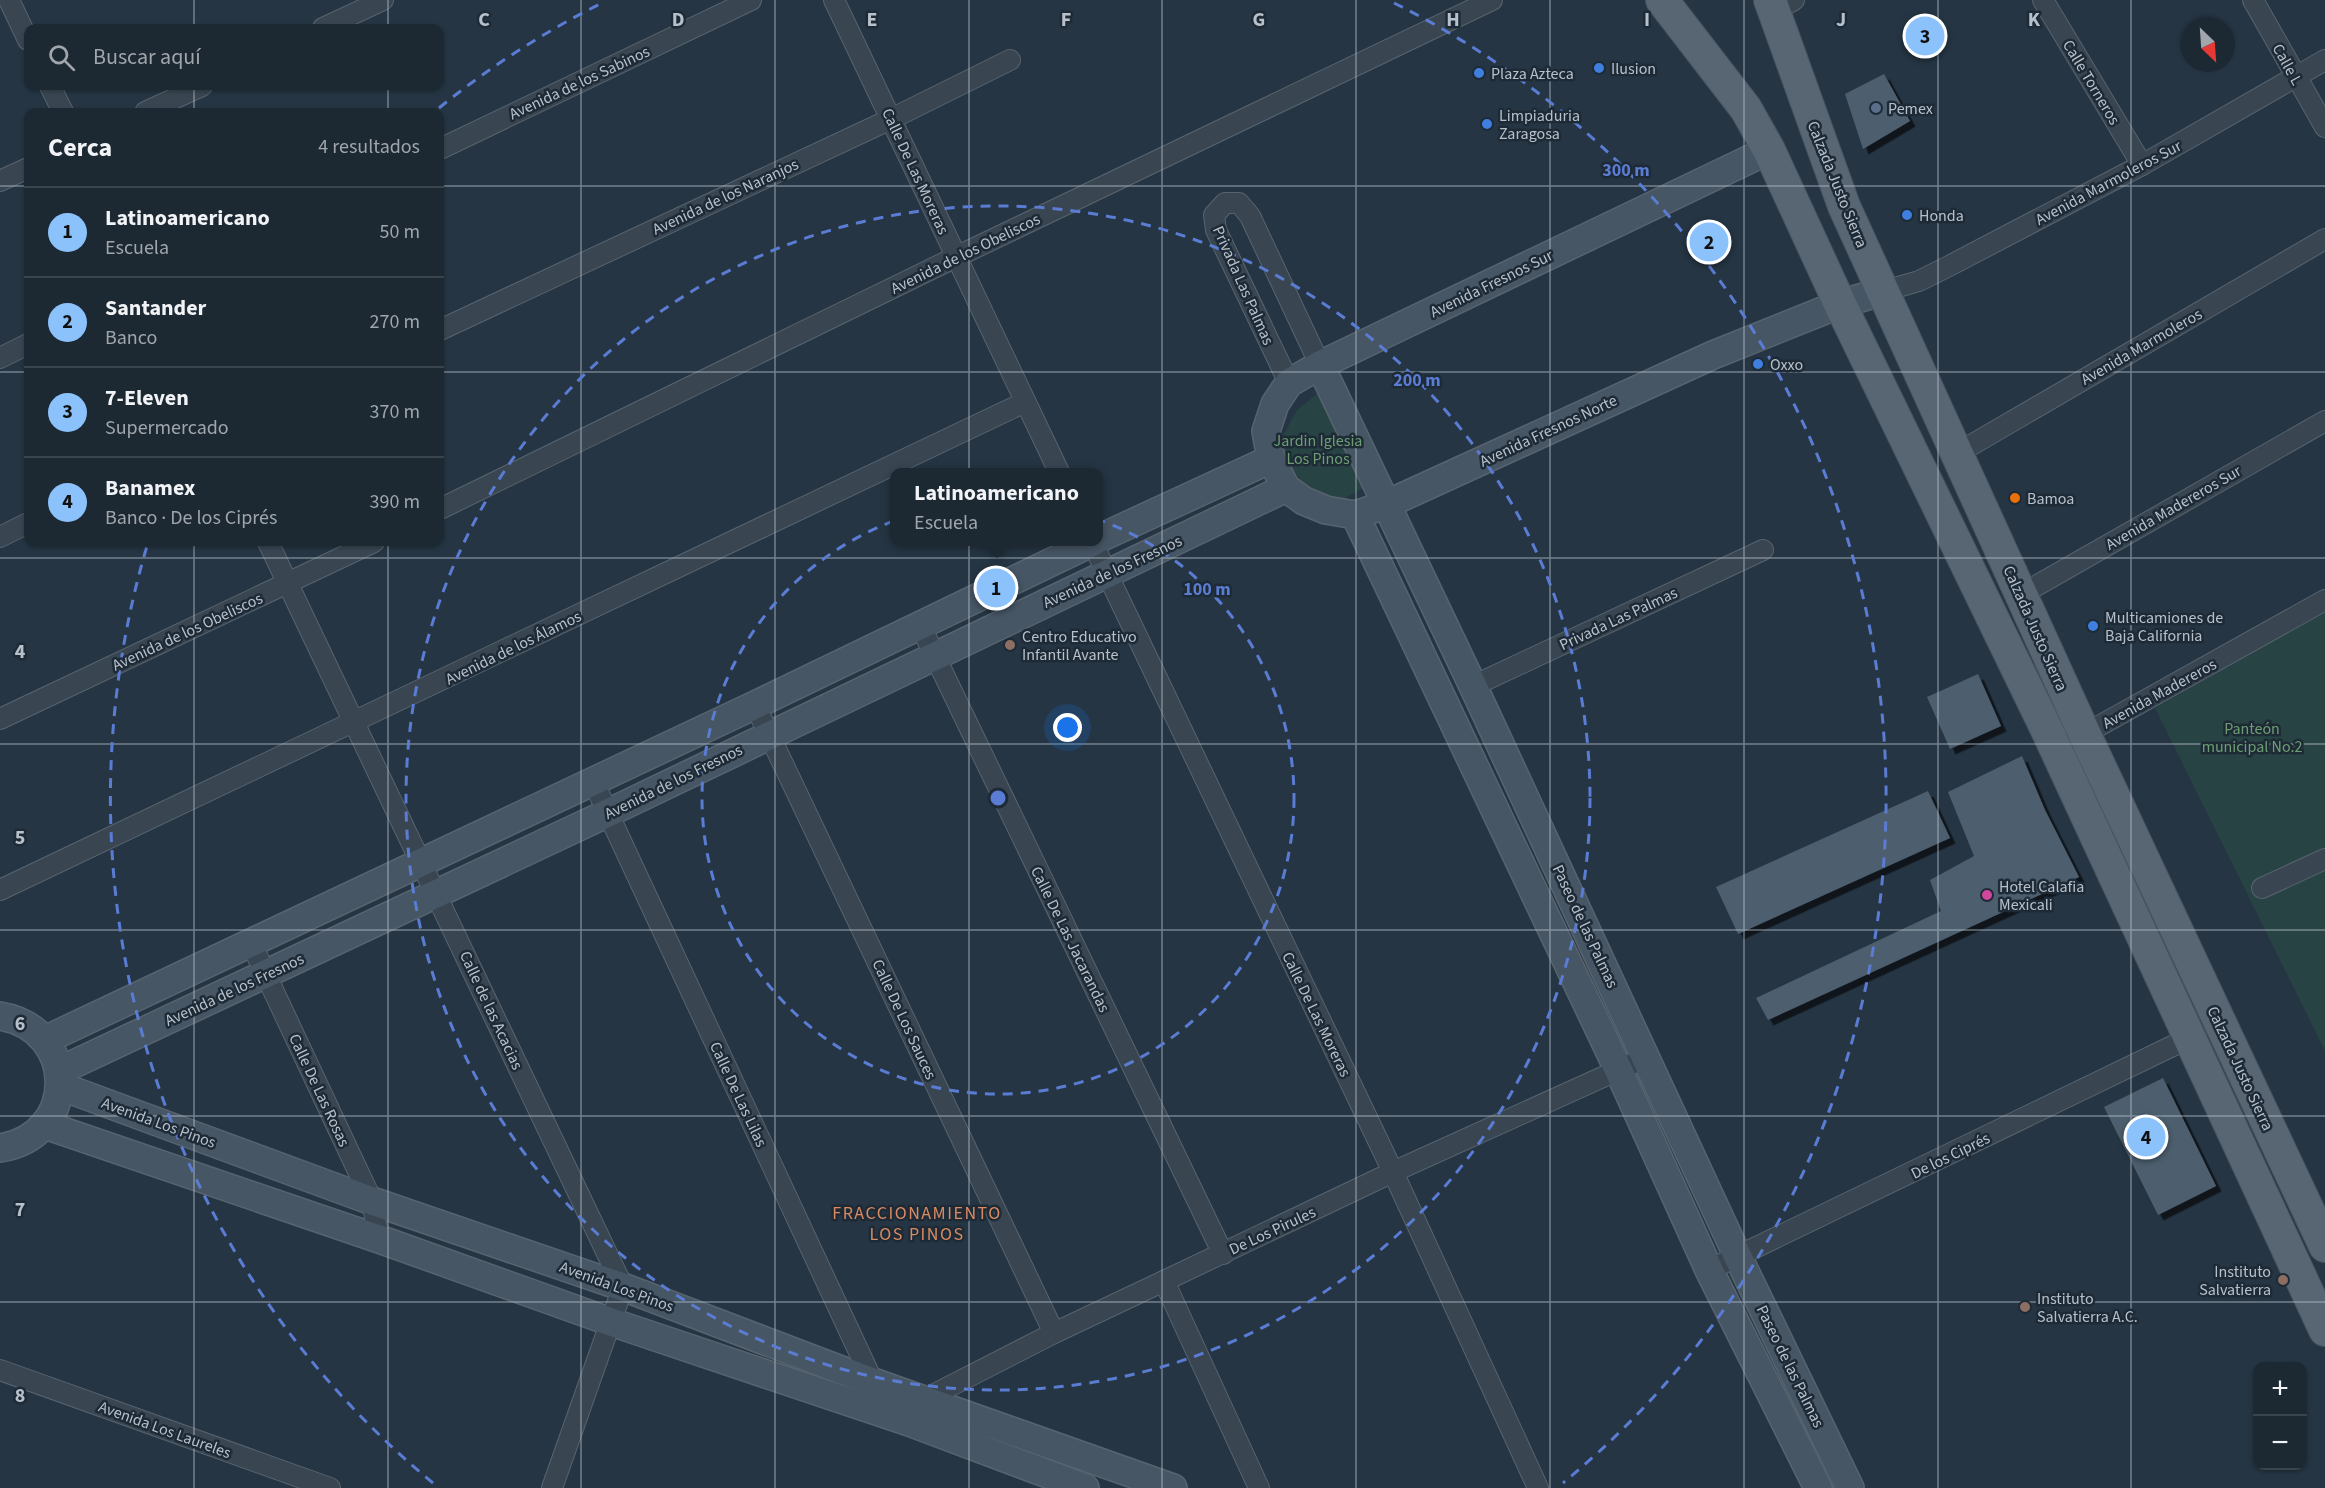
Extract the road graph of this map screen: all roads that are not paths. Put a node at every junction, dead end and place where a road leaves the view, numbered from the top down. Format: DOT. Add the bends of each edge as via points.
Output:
graph roads {
  1 [pos="9,0"];
  2 [pos="383,0"];
  3 [pos="752,0"];
  4 [pos="834,0"];
  5 [pos="1492,0"];
  6 [pos="1662,0"];
  7 [pos="2043,0"];
  8 [pos="2253,0"];
  9 [pos="1779,4"];
  10 [pos="332,24"];
  11 [pos="24,32"];
  12 [pos="1010,60"];
  13 [pos="2325,60"];
  14 [pos="2296,77"];
  15 [pos="52,90"];
  16 [pos="193,90"];
  17 [pos="61,108"];
  18 [pos="154,108"];
  19 [pos="891,119"];
  20 [pos="2325,127"];
  21 [pos="444,146"];
  22 [pos="1768,150"];
  23 [pos="2142,165"];
  24 [pos="24,170"];
  25 [pos="0,181"];
  26 [pos="2325,239"];
  27 [pos="956,257"];
  28 [pos="1884,291"];
  29 [pos="1840,304"];
  30 [pos="444,328"];
  31 [pos="24,346"];
  32 [pos="0,358"];
  33 [pos="1320,365"];
  34 [pos="1289,383"];
  35 [pos="1025,402"];
  36 [pos="2325,421"];
  37 [pos="1956,454"];
  38 [pos="1271,459"];
  39 [pos="1057,468"];
  40 [pos="1286,488"];
  41 [pos="1385,504"];
  42 [pos="444,507"];
  43 [pos="1355,515"];
  44 [pos="24,525"];
  45 [pos="0,537"];
  46 [pos="1103,537"];
  47 [pos="270,546"];
  48 [pos="366,546"];
  49 [pos="1084,546"];
  50 [pos="1094,546"];
  51 [pos="1763,550"];
  52 [pos="1107,573"];
  53 [pos="288,583"];
  54 [pos="2022,594"];
  55 [pos="2325,600"];
  56 [pos="920,625"];
  57 [pos="935,655"];
  58 [pos="1473,686"];
  59 [pos="755,705"];
  60 [pos="0,719"];
  61 [pos="355,722"];
  62 [pos="769,735"];
  63 [pos="2085,735"];
  64 [pos="2056,750"];
  65 [pos="593,781"];
  66 [pos="608,813"];
  67 [pos="2325,859"];
  68 [pos="422,863"];
  69 [pos="2262,888"];
  70 [pos="0,890"];
  71 [pos="437,894"];
  72 [pos="251,943"];
  73 [pos="266,974"];
  74 [pos="0,1016"];
  75 [pos="2189,1038"];
  76 [pos="45,1040"];
  77 [pos="1647,1057"];
  78 [pos="1618,1068"];
  79 [pos="60,1078"];
  80 [pos="45,1125"];
  81 [pos="0,1148"];
  82 [pos="1393,1172"];
  83 [pos="372,1201"];
  84 [pos="379,1239"];
  85 [pos="2325,1246"];
  86 [pos="1223,1254"];
  87 [pos="1738,1257"];
  88 [pos="1709,1270"];
  89 [pos="1164,1281"];
  90 [pos="623,1287"];
  91 [pos="611,1322"];
  92 [pos="2325,1330"];
  93 [pos="1054,1333"];
  94 [pos="0,1370"];
  95 [pos="873,1382"];
  96 [pos="925,1399"];
  97 [pos="866,1409"];
  98 [pos="909,1422"];
  99 [pos="330,1488"];
  100 [pos="552,1488"];
  101 [pos="1085,1488"];
  102 [pos="1173,1488"];
  103 [pos="1259,1488"];
  104 [pos="1538,1488"];
  105 [pos="1818,1488"];
  106 [pos="1850,1488"];
  1 -- 11 [label="street"];
  2 -- 10 [label="street"];
  3 -- 21 [label="street, Avenida de los Sabinos"];
  4 -- 19 [label="street, Calle De Las Moreras"];
  5 -- 27 [label="street, Avenida de los Obeliscos"];
  6 -- 22 [label="main road, Calzada Justo Sierra" via="1746,109"];
  7 -- 23 [label="street, Calle Torneros"];
  8 -- 14 [label="street, Calle L"];
  9 -- 28 [label="main road, Calzada Justo Sierra" via="1844,206"];
  12 -- 19 [label="street, Avenida de los Naranjos"];
  13 -- 14 [label="street, Avenida Marmoleros Sur"];
  14 -- 20 [label="street, Calle L"];
  14 -- 23 [label="street, Avenida Marmoleros Sur"];
  15 -- 17 [label="street"];
  16 -- 18 [label="street"];
  19 -- 27 [label="street, Calle De Las Moreras"];
  19 -- 30 [label="street, Avenida de los Naranjos"];
  22 -- 29 [label="main road, Calzada Justo Sierra"];
  22 -- 33 [label="street, Avenida Fresnos Sur"];
  23 -- 28 [label="street, Avenida Marmoleros Sur" via="1919,281"];
  24 -- 25 [label="street"];
  26 -- 37 [label="street, Avenida Marmoleros"];
  27 -- 35 [label="street, Calle De Las Moreras"];
  27 -- 42 [label="street, Avenida de los Obeliscos"];
  28 -- 29 [label="street, Avenida Fresnos Norte"];
  28 -- 37 [label="main road, Calzada Justo Sierra"];
  29 -- 41 [label="street, Avenida Fresnos Norte" via="1713,355"];
  29 -- 64 [label="main road, Calzada Justo Sierra"];
  31 -- 32 [label="street"];
  33 -- 34 [label="street, Avenida Fresnos Sur"];
  33 -- 34 [label="street, Privada Las Palmas" via="1250,216 1239,203 1225,203 1214,214 1216,230"];
  33 -- 41 [label="street, Paseo de las Palmas"];
  34 -- 38 [label="street, Avenida Fresnos Sur" via="1275,404 1266,431"];
  35 -- 39 [label="street, Calle De Las Moreras"];
  35 -- 61 [label="street, Avenida de los Álamos"];
  36 -- 54 [label="street, Avenida Madereros Sur"];
  37 -- 54 [label="main road, Calzada Justo Sierra"];
  38 -- 40 [label="street"];
  38 -- 46 [label="street"];
  40 -- 43 [label="street" via="1326,510"];
  40 -- 52 [label="street, Avenida de los Fresnos"];
  41 -- 43 [label="street, Avenida Fresnos Norte"];
  41 -- 58 [label="street, Paseo de las Palmas"];
  43 -- 78 [label="street, Paseo de las Palmas"];
  44 -- 45 [label="street"];
  47 -- 53 [label="street, Calle de las Acacias"];
  48 -- 53 [label="street, Avenida de los Obeliscos"];
  49 -- 56 [label="street, Avenida de los Fresnos"];
  50 -- 52 [label="street, Calle De Las Moreras"];
  51 -- 58 [label="street, Privada Las Palmas"];
  52 -- 57 [label="street, Avenida de los Fresnos"];
  52 -- 82 [label="street, Calle De Las Moreras"];
  53 -- 60 [label="street, Avenida de los Obeliscos"];
  53 -- 61 [label="street, Calle de las Acacias"];
  54 -- 63 [label="main road, Calzada Justo Sierra"];
  55 -- 63 [label="street, Avenida Madereros"];
  56 -- 57 [label="street, Calle De Las Jacarandas"];
  56 -- 59 [label="street, Avenida de los Fresnos"];
  57 -- 62 [label="street, Avenida de los Fresnos"];
  57 -- 86 [label="street, Calle De Las Jacarandas"];
  58 -- 77 [label="street, Paseo de las Palmas"];
  59 -- 62 [label="street, Calle De Los Sauces"];
  59 -- 65 [label="street, Avenida de los Fresnos"];
  61 -- 68 [label="street, Calle de las Acacias"];
  61 -- 70 [label="street, Avenida de los Álamos"];
  62 -- 66 [label="street, Avenida de los Fresnos"];
  62 -- 93 [label="street, Calle De Los Sauces"];
  63 -- 64 [label="street, Avenida Madereros"];
  63 -- 85 [label="main road, Calzada Justo Sierra"];
  64 -- 75 [label="main road, Calzada Justo Sierra"];
  65 -- 66 [label="street, Calle De Las Lilas"];
  65 -- 68 [label="street, Avenida de los Fresnos"];
  66 -- 71 [label="street, Avenida de los Fresnos"];
  66 -- 95 [label="street, Calle De Las Lilas"];
  67 -- 69 [label="street"];
  68 -- 71 [label="street, Calle de las Acacias"];
  68 -- 72 [label="street, Avenida de los Fresnos"];
  71 -- 73 [label="street, Avenida de los Fresnos"];
  71 -- 90 [label="street, Calle de las Acacias"];
  72 -- 73 [label="street, Calle De Las Rosas"];
  72 -- 76 [label="street, Avenida de los Fresnos"];
  73 -- 79 [label="street, Avenida de los Fresnos"];
  73 -- 83 [label="street, Calle De Las Rosas"];
  74 -- 76 [label="street" via="31,1027"];
  75 -- 87 [label="street, De los Ciprés"];
  75 -- 92 [label="main road, Calzada Justo Sierra"];
  76 -- 79 [label="street"];
  77 -- 78 [label="street, De Los Pirules"];
  77 -- 87 [label="street, Paseo de las Palmas"];
  78 -- 82 [label="street, De Los Pirules"];
  78 -- 88 [label="street, Paseo de las Palmas"];
  79 -- 80 [label="street" via="55,1107"];
  79 -- 83 [label="street, Avenida Los Pinos"];
  80 -- 81 [label="street" via="18,1144"];
  80 -- 84 [label="street"];
  82 -- 86 [label="street, De Los Pirules"];
  82 -- 104 [label="street, Calle De Las Moreras"];
  83 -- 84 [label="street, Calle De Las Rosas"];
  83 -- 90 [label="street, Avenida Los Pinos"];
  84 -- 91 [label="street"];
  86 -- 89 [label="street, De Los Pirules"];
  87 -- 88 [label="street, De los Ciprés"];
  87 -- 106 [label="street, Paseo de las Palmas"];
  88 -- 105 [label="street, Paseo de las Palmas"];
  89 -- 93 [label="street, De Los Pirules"];
  89 -- 103 [label="street"];
  90 -- 91 [label="street"];
  90 -- 95 [label="street, Avenida Los Pinos"];
  91 -- 97 [label="street"];
  91 -- 100 [label="street"];
  93 -- 96 [label="street, De Los Pirules"];
  94 -- 99 [label="street, Avenida Los Laureles"];
  95 -- 96 [label="street, Avenida Los Pinos"];
  95 -- 97 [label="street"];
  96 -- 98 [label="street, De Los Pirules"];
  96 -- 102 [label="street, Avenida Los Pinos"];
  97 -- 98 [label="street"];
  98 -- 101 [label="street"];
}
